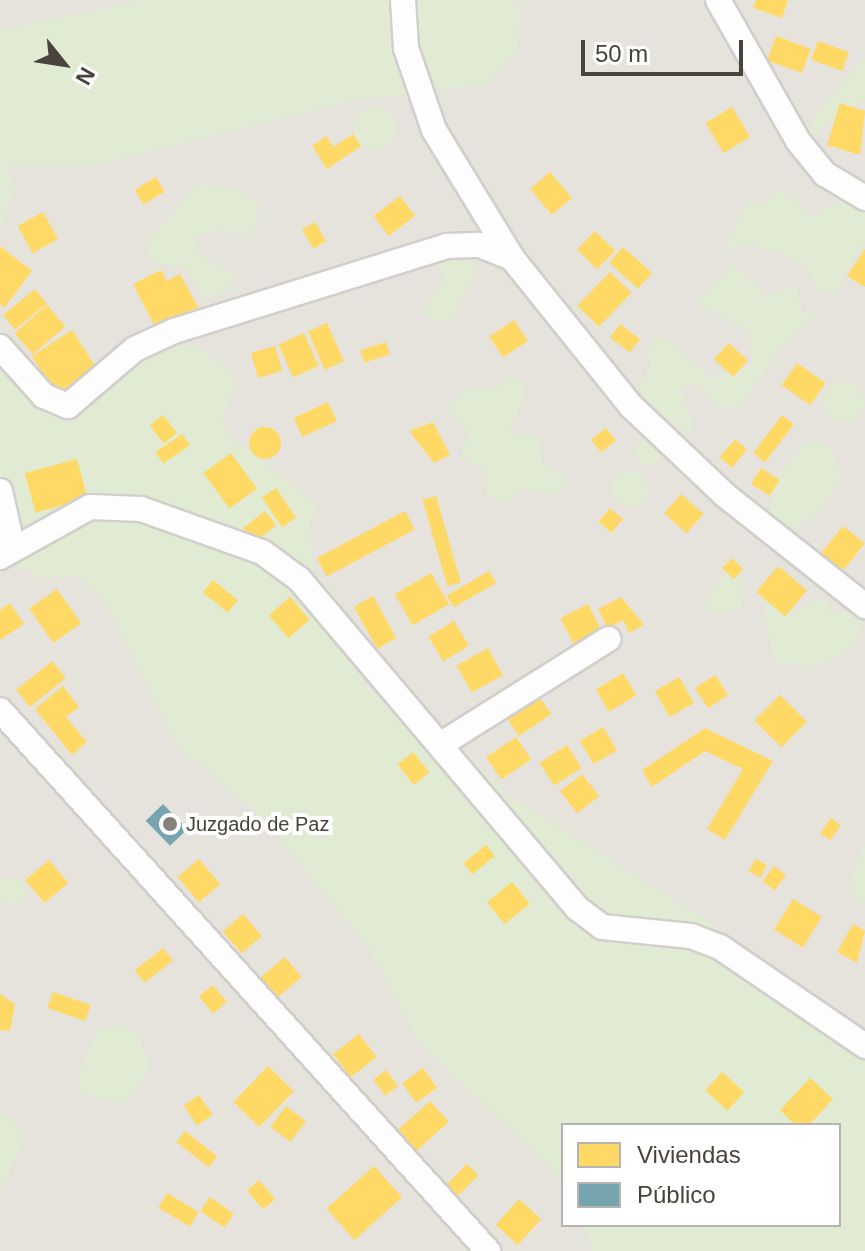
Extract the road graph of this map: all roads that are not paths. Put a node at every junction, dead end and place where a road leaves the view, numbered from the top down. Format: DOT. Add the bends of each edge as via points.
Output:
graph roads {
  1 [pos="403,0"];
  2 [pos="718,0"];
  3 [pos="865,198"];
  4 [pos="512,258"];
  5 [pos="0,347"];
  6 [pos="0,491"];
  7 [pos="6,553"];
  8 [pos="865,606"];
  9 [pos="608,639"];
  10 [pos="0,710"];
  11 [pos="440,745"];
  12 [pos="865,1046"];
  13 [pos="488,1251"];
  1 -- 4 [label="street" via="406,48 434,130"];
  2 -- 3 [label="street" via="798,141 825,174"];
  4 -- 5 [label="street" via="480,245 447,246 174,331 135,349 68,406 44,396"];
  4 -- 8 [label="street" via="632,407 725,495"];
  6 -- 7 [label="street"];
  7 -- 11 [label="street" via="90,507 141,509 262,552 299,579"];
  9 -- 11 [label="street"];
  10 -- 13 [label="street"];
  11 -- 12 [label="street" via="577,908 602,927 691,936 720,947"];
}
